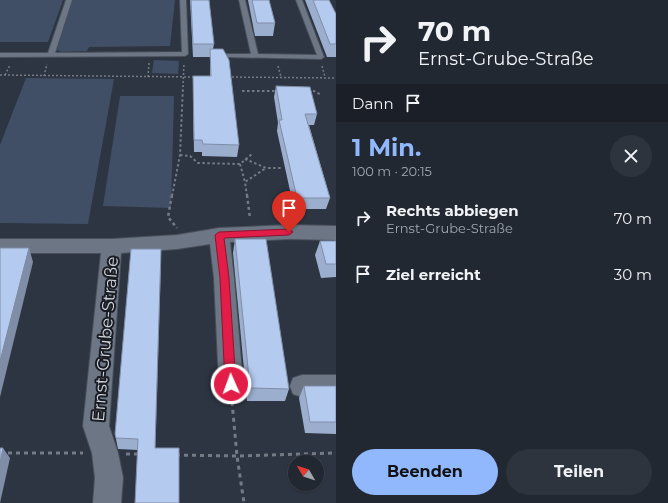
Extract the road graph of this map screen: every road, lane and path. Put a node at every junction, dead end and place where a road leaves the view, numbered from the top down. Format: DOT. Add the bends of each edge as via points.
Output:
graph roads {
  1 [pos="68,0"];
  2 [pos="183,0"];
  3 [pos="242,0"];
  4 [pos="300,0"];
  5 [pos="50,54"];
  6 [pos="185,54"];
  7 [pos="0,55"];
  8 [pos="227,56"];
  9 [pos="255,56"];
  10 [pos="0,75"];
  11 [pos="183,77"];
  12 [pos="198,77"];
  13 [pos="221,77"];
  14 [pos="336,78"];
  15 [pos="242,91"];
  16 [pos="278,91"];
  17 [pos="307,91"];
  18 [pos="321,95"];
  19 [pos="252,154"];
  20 [pos="180,155"];
  21 [pos="244,159"];
  22 [pos="240,164"];
  23 [pos="266,168"];
  24 [pos="283,168"];
  25 [pos="245,182"];
  26 [pos="250,218"];
  27 [pos="336,233"];
  28 [pos="219,235"];
  29 [pos="177,242"];
  30 [pos="0,246"];
  31 [pos="112,246"];
  32 [pos="231,384"];
  33 [pos="302,386"];
  34 [pos="336,386"];
  35 [pos="0,453"];
  36 [pos="104,453"];
  37 [pos="336,453"];
  38 [pos="144,454"];
  39 [pos="175,455"];
  40 [pos="237,456"];
  41 [pos="107,503"];
  42 [pos="244,503"];
  1 -- 5 [label="lane"];
  2 -- 6 [label="lane"];
  3 -- 9 [label="lane"];
  4 -- 9 [label="lane" via="321,57"];
  5 -- 6 [label="lane"];
  5 -- 7 [label="lane"];
  6 -- 11 [label="path"];
  8 -- 9 [label="lane"];
  10 -- 11 [label="path"];
  11 -- 12 [label="path"];
  11 -- 20 [label="path"];
  13 -- 14 [label="path"];
  15 -- 16 [label="path"];
  17 -- 18 [label="path"];
  19 -- 21 [label="path"];
  20 -- 22 [label="path" via="190,156 198,163"];
  20 -- 29 [label="path" via="168,217 178,229"];
  21 -- 22 [label="path"];
  21 -- 23 [label="path"];
  22 -- 25 [label="path"];
  23 -- 24 [label="path"];
  23 -- 25 [label="path"];
  25 -- 26 [label="path"];
  27 -- 28 [label="street, Ernst-Grube-Straße"];
  28 -- 29 [label="street, Ernst-Grube-Straße"];
  28 -- 32 [label="street"];
  29 -- 31 [label="street, Ernst-Grube-Straße"];
  30 -- 31 [label="street, Ernst-Grube-Straße"];
  31 -- 36 [label="street, Ernst-Grube-Straße" via="96,426"];
  32 -- 40 [label="path"];
  33 -- 34 [label="street"];
  35 -- 36 [label="path"];
  36 -- 38 [label="path"];
  36 -- 41 [label="street, Ernst-Grube-Straße" via="109,478"];
  37 -- 40 [label="path"];
  39 -- 40 [label="path"];
  40 -- 42 [label="path"];
}
